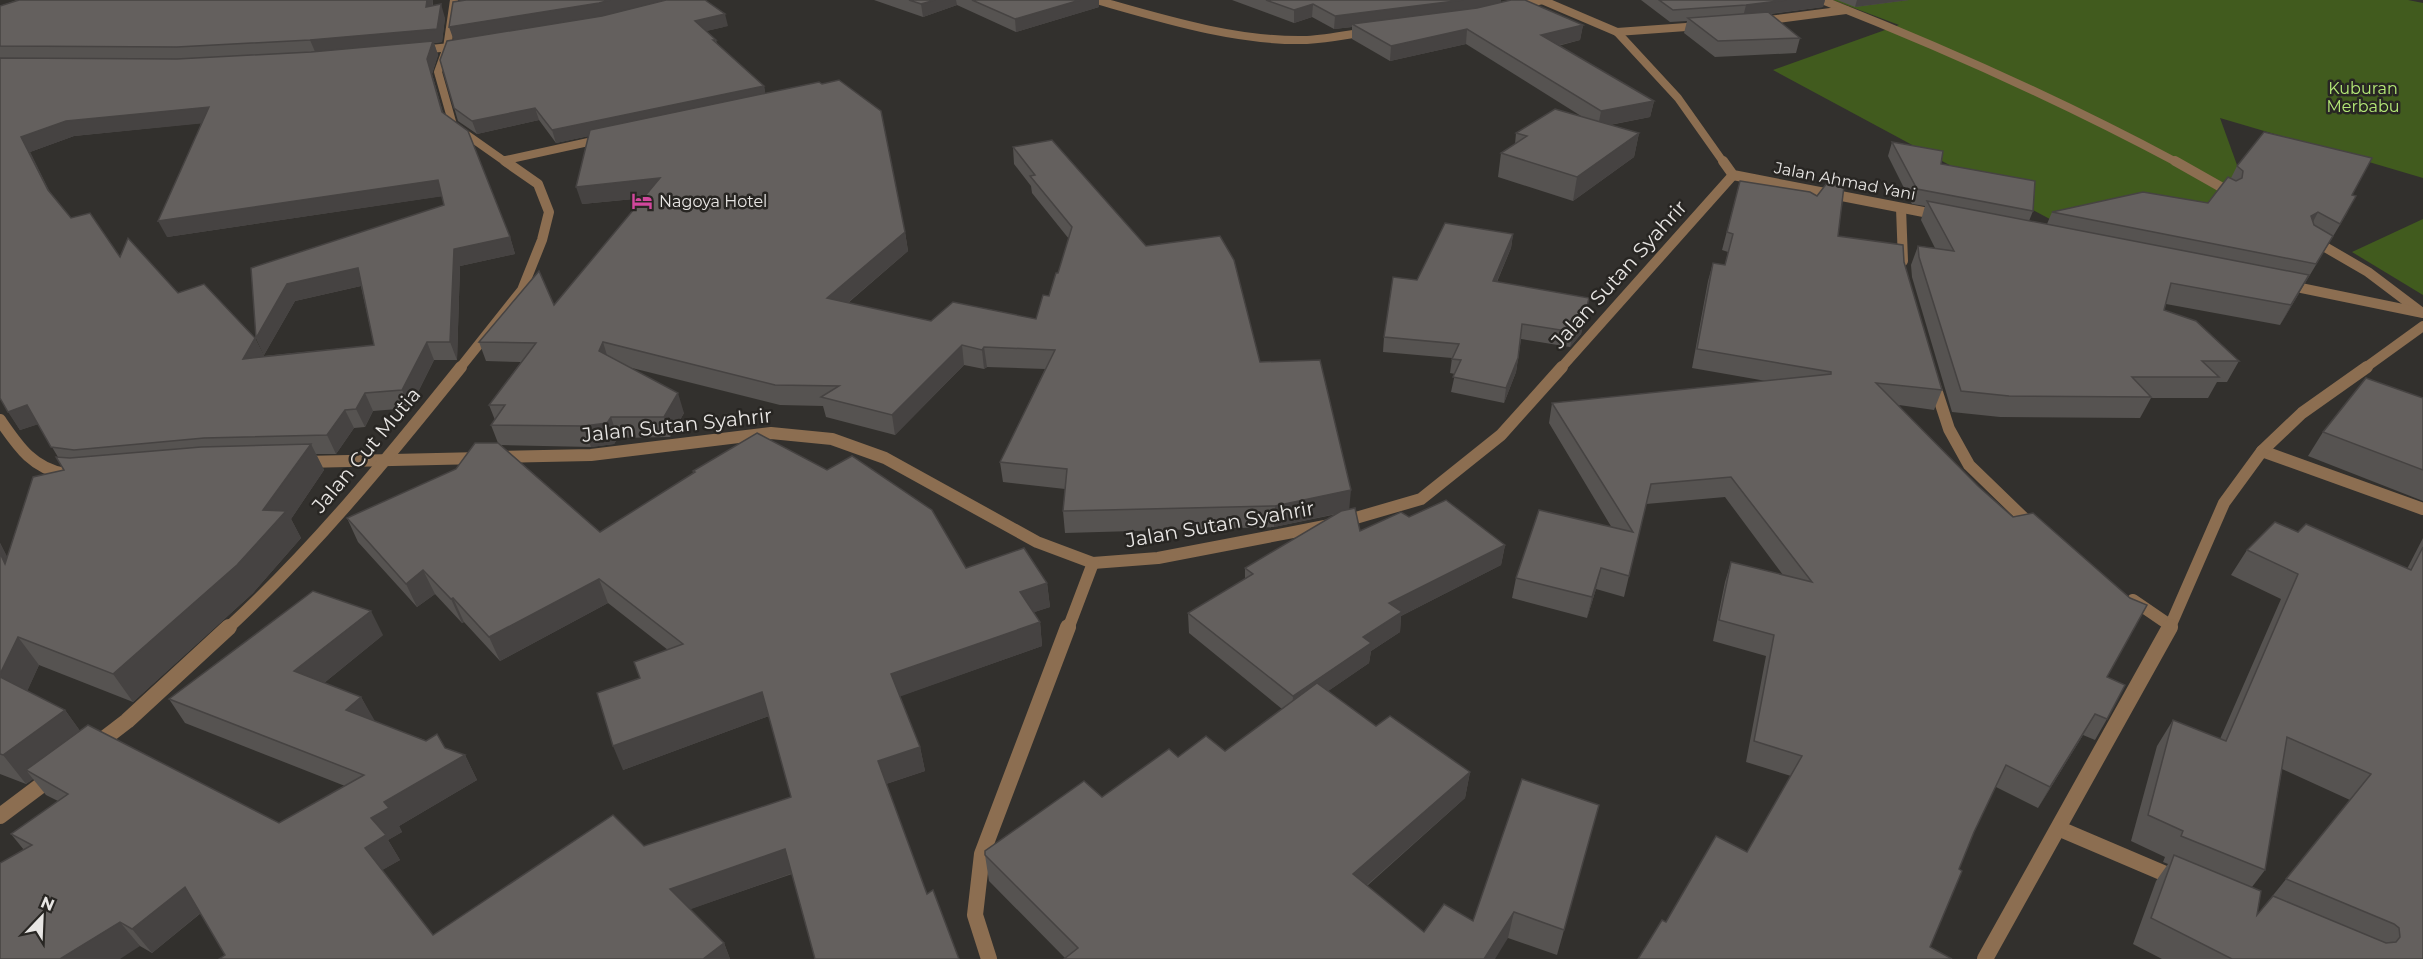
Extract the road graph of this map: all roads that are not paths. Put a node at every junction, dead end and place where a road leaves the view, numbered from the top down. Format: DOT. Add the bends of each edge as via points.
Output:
graph roads {
  1 [pos="454,0"];
  2 [pos="1096,0"];
  3 [pos="1543,0"];
  4 [pos="1822,0"];
  5 [pos="1509,9"];
  6 [pos="1847,10"];
  7 [pos="1755,21"];
  8 [pos="1709,25"];
  9 [pos="1379,30"];
  10 [pos="1617,32"];
  11 [pos="469,44"];
  12 [pos="447,48"];
  13 [pos="411,51"];
  14 [pos="610,138"];
  15 [pos="506,160"];
  16 [pos="1733,175"];
  17 [pos="2228,191"];
  18 [pos="1901,208"];
  19 [pos="1955,218"];
  20 [pos="2308,237"];
  21 [pos="1905,278"];
  22 [pos="2282,284"];
  23 [pos="2422,317"];
  24 [pos="1929,367"];
  25 [pos="0,420"];
  26 [pos="2262,451"];
  27 [pos="386,460"];
  28 [pos="294,462"];
  29 [pos="77,476"];
  30 [pos="2423,509"];
  31 [pos="2038,531"];
  32 [pos="1094,563"];
  33 [pos="2123,593"];
  34 [pos="2171,626"];
  35 [pos="91,748"];
  36 [pos="64,768"];
  37 [pos="0,816"];
  38 [pos="2060,829"];
  39 [pos="2191,885"];
  40 [pos="989,959"];
  41 [pos="1985,959"];
  1 -- 12 [label="street, Jalan Cut Mutia"];
  2 -- 9 [label="street" via="1227,31 1288,39"];
  3 -- 5 [label="street"];
  3 -- 10 [label="street"];
  4 -- 6 [label="street"];
  6 -- 7 [label="street"];
  6 -- 17 [label="street" via="1936,45 2074,109"];
  8 -- 10 [label="street"];
  10 -- 16 [label="street" via="1678,98"];
  11 -- 12 [label="street"];
  12 -- 13 [label="street"];
  12 -- 15 [label="street, Jalan Cut Mutia" via="438,72 453,125"];
  14 -- 15 [label="street"];
  15 -- 27 [label="street, Jalan Cut Mutia" via="538,184 549,212 522,290"];
  16 -- 18 [label="street, Jalan Ahmad Yani"];
  16 -- 32 [label="street, Jalan Sutan Syahrir" via="1501,435 1421,499 1335,524 1158,558"];
  18 -- 19 [label="street, Jalan Ahmad Yani"];
  18 -- 21 [label="street"];
  20 -- 23 [label="street" via="2367,272"];
  22 -- 23 [label="street"];
  23 -- 26 [label="street" via="2302,413"];
  24 -- 31 [label="street" via="1949,429 1969,465"];
  25 -- 29 [label="street" via="24,454 48,472"];
  26 -- 30 [label="street"];
  26 -- 34 [label="street" via="2224,503"];
  27 -- 28 [label="street, Jalan Sutan Syahrir"];
  27 -- 32 [label="street, Jalan Sutan Syahrir" via="591,455 771,433 832,439 885,458 1037,542"];
  27 -- 35 [label="street, Jalan Cut Mutia" via="276,584 128,720"];
  32 -- 40 [label="street" via="982,854 975,915"];
  33 -- 34 [label="street"];
  34 -- 38 [label="street"];
  36 -- 37 [label="street"];
  38 -- 39 [label="street"];
  38 -- 41 [label="street"];
}
